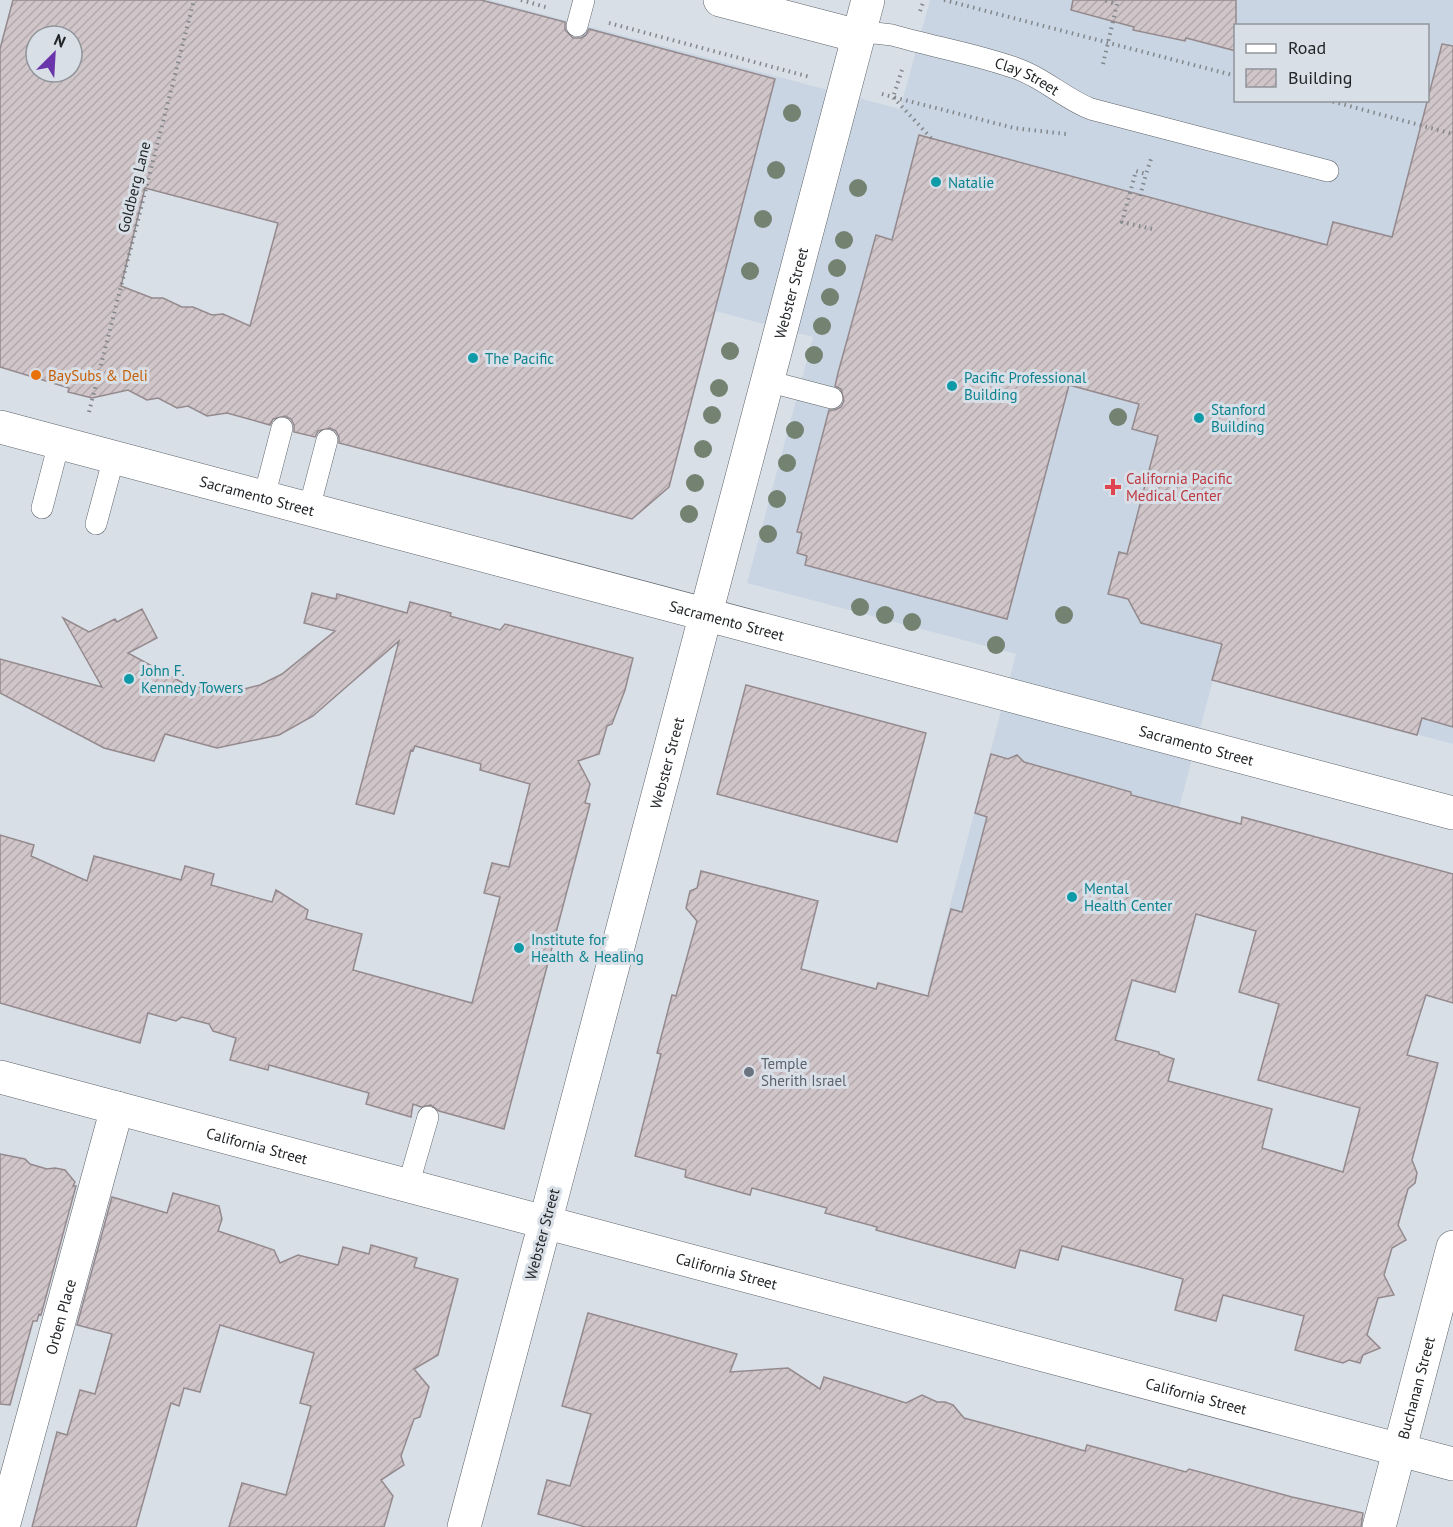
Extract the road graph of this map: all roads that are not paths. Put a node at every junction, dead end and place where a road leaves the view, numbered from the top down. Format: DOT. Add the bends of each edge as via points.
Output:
graph roads {
  1 [pos="720,0"];
  2 [pos="867,0"];
  3 [pos="858,36"];
  4 [pos="1328,171"];
  5 [pos="767,381"];
  6 [pos="832,398"];
  7 [pos="0,427"];
  8 [pos="282,428"];
  9 [pos="327,440"];
  10 [pos="59,442"];
  11 [pos="114,457"];
  12 [pos="264,497"];
  13 [pos="42,508"];
  14 [pos="309,509"];
  15 [pos="96,524"];
  16 [pos="705,615"];
  17 [pos="1453,813"];
  18 [pos="0,1077"];
  19 [pos="117,1108"];
  20 [pos="428,1117"];
  21 [pos="408,1186"];
  22 [pos="545,1223"];
  23 [pos="1453,1247"];
  24 [pos="1399,1450"];
  25 [pos="1453,1464"];
  26 [pos="3,1527"];
  27 [pos="464,1527"];
  28 [pos="1379,1527"];
  1 -- 3 [label="street, Clay Street"];
  2 -- 3 [label="street, Webster Street"];
  3 -- 4 [label="lane, Clay Street" via="892,34 1009,66 1091,109"];
  3 -- 5 [label="street, Webster Street"];
  5 -- 6 [label="lane"];
  5 -- 16 [label="street, Webster Street"];
  7 -- 10 [label="street, Sacramento Street"];
  8 -- 12 [label="lane"];
  9 -- 14 [label="lane"];
  10 -- 11 [label="street, Sacramento Street"];
  10 -- 13 [label="lane"];
  11 -- 12 [label="street, Sacramento Street"];
  11 -- 15 [label="lane"];
  12 -- 14 [label="street, Sacramento Street"];
  14 -- 16 [label="street, Sacramento Street"];
  16 -- 17 [label="street, Sacramento Street"];
  16 -- 22 [label="street, Webster Street"];
  18 -- 19 [label="street, California Street"];
  19 -- 21 [label="street, California Street"];
  19 -- 26 [label="street, Orben Place"];
  20 -- 21 [label="lane"];
  21 -- 22 [label="street, California Street"];
  22 -- 24 [label="street, California Street"];
  22 -- 27 [label="street, Webster Street"];
  23 -- 24 [label="street, Buchanan Street"];
  24 -- 25 [label="street, California Street"];
  24 -- 28 [label="street, Buchanan Street"];
}
